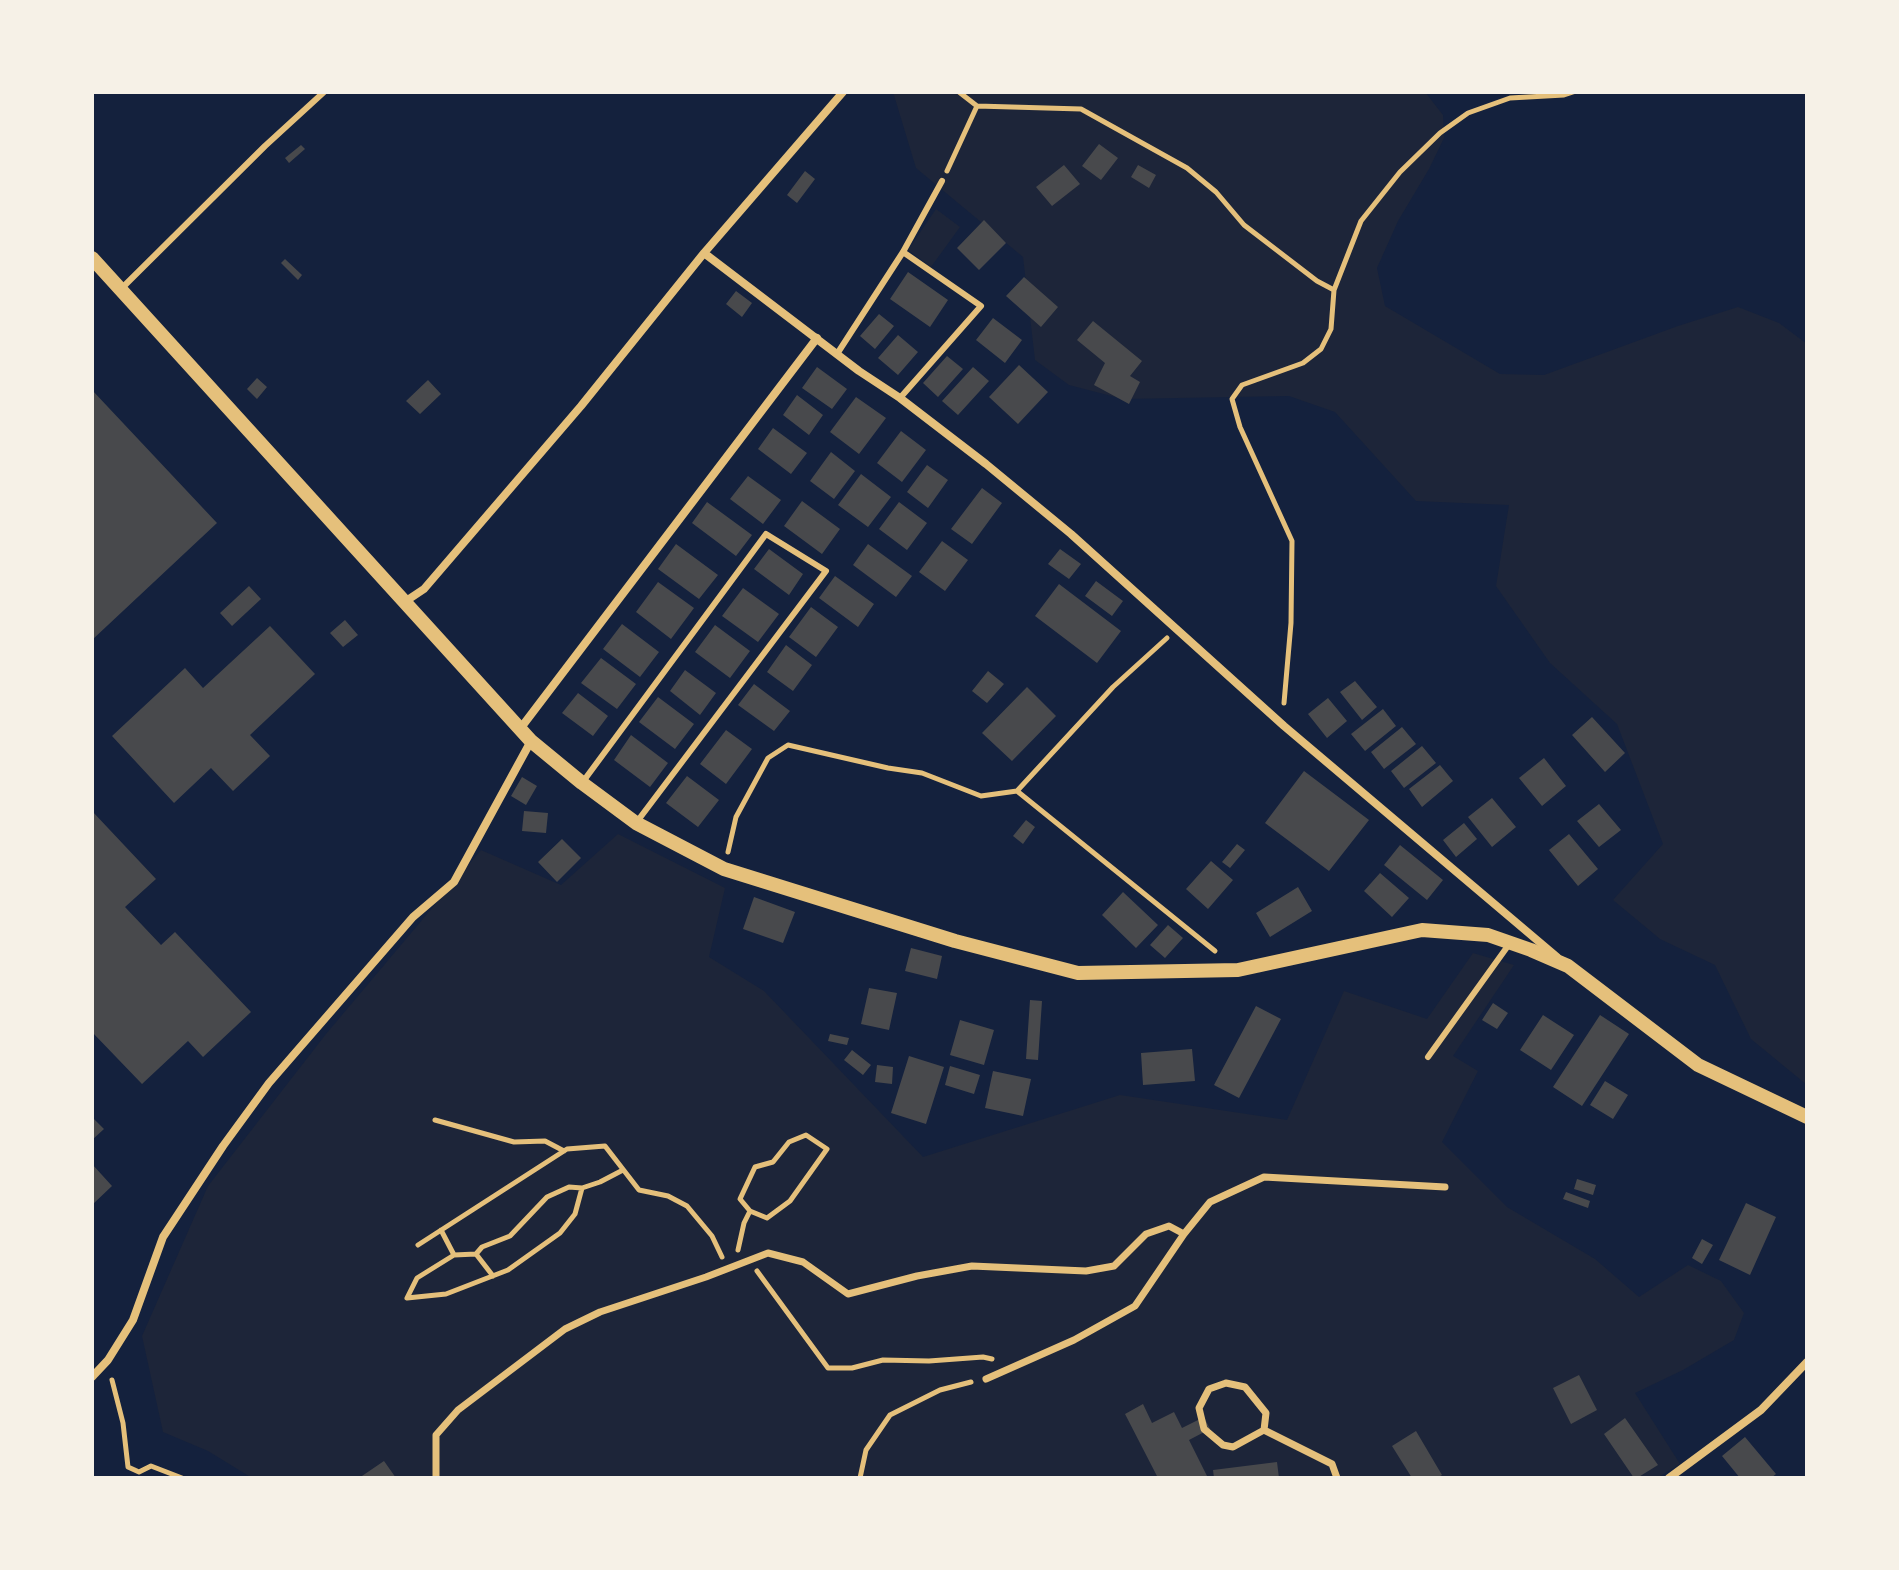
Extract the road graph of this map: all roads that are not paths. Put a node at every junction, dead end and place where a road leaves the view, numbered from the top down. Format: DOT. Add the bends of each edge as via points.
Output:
graph roads {
  1 [pos="324,92"];
  2 [pos="838,94"];
  3 [pos="942,181"];
  4 [pos="903,252"];
  5 [pos="704,253"];
  6 [pos="92,258"];
  7 [pos="121,289"];
  8 [pos="817,338"];
  9 [pos="837,354"];
  10 [pos="900,398"];
  11 [pos="406,601"];
  12 [pos="520,729"];
  13 [pos="531,741"];
  14 [pos="582,783"];
  15 [pos="636,823"];
  16 [pos="1510,943"];
  17 [pos="1568,966"];
  18 [pos="1428,1057"];
  19 [pos="1807,1117"];
  20 [pos="1445,1187"];
  21 [pos="1184,1234"];
  22 [pos="1807,1362"];
  23 [pos="92,1377"];
  24 [pos="986,1379"];
  25 [pos="1264,1430"];
  26 [pos="436,1478"];
  27 [pos="1337,1478"];
  28 [pos="1669,1478"];
  1 -- 7 [label="lane"];
  2 -- 5 [label="street"];
  3 -- 4 [label="lane"];
  4 -- 9 [label="lane"];
  4 -- 10 [label="lane" via="981,306"];
  5 -- 8 [label="street"];
  5 -- 11 [label="street" via="581,406 424,589"];
  6 -- 7 [label="street"];
  7 -- 11 [label="street"];
  8 -- 9 [label="street"];
  8 -- 12 [label="street"];
  9 -- 10 [label="street"];
  10 -- 17 [label="street" via="1071,534 1284,726"];
  11 -- 12 [label="street"];
  12 -- 13 [label="street"];
  13 -- 14 [label="street"];
  13 -- 23 [label="street" via="454,882 413,917 269,1083 223,1146 163,1237 133,1320"];
  14 -- 15 [label="street"];
  14 -- 15 [label="lane" via="766,534 826,571"];
  15 -- 16 [label="street" via="724,869 1078,973 1238,970 1422,930 1488,935"];
  16 -- 17 [label="street"];
  16 -- 18 [label="lane"];
  17 -- 19 [label="street" via="1698,1065"];
  20 -- 21 [label="street" via="1264,1177 1210,1202"];
  21 -- 24 [label="street" via="1135,1306"];
  21 -- 26 [label="street" via="1169,1226 1146,1234 1114,1266 1086,1271 972,1266 848,1294 803,1262 768,1253 565,1329 458,1410 436,1435"];
  22 -- 28 [label="street" via="1761,1410"];
  25 -- 25 [label="street" via="1233,1447 1223,1445 1204,1429 1199,1408 1209,1389 1226,1383 1245,1387 1266,1413"];
  25 -- 27 [label="street" via="1332,1464"];
}
